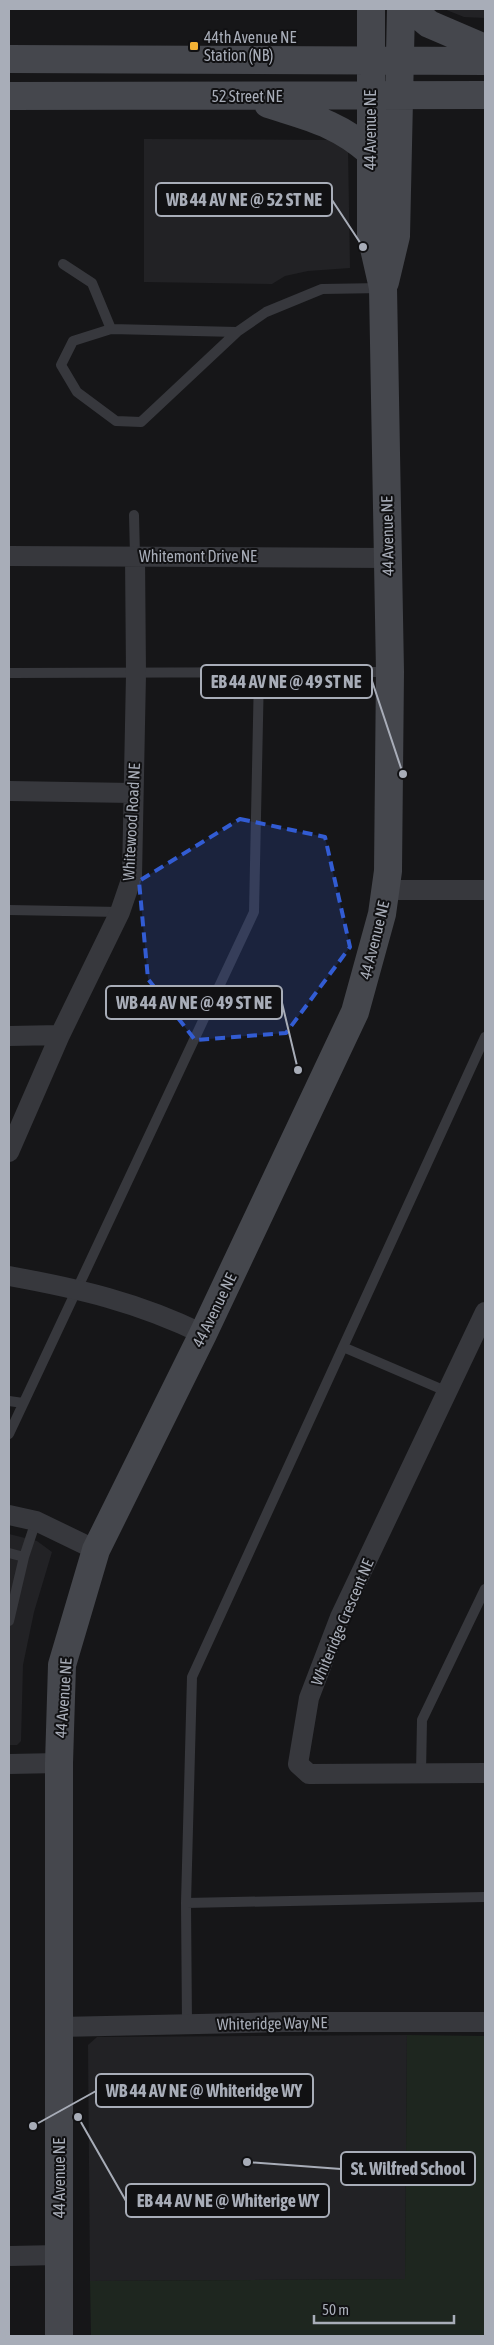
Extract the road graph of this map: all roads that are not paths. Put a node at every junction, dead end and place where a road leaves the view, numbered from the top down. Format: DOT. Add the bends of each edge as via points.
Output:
graph roads {
  1 [pos="371,9"];
  2 [pos="401,9"];
  3 [pos="410,9"];
  4 [pos="485,48"];
  5 [pos="9,59"];
  6 [pos="370,61"];
  7 [pos="399,62"];
  8 [pos="485,62"];
  9 [pos="370,95"];
  10 [pos="398,95"];
  11 [pos="485,95"];
  12 [pos="9,96"];
  13 [pos="248,97"];
  14 [pos="370,152"];
  15 [pos="63,264"];
  16 [pos="383,288"];
  17 [pos="112,329"];
  18 [pos="237,332"];
  19 [pos="134,515"];
  20 [pos="9,556"];
  21 [pos="135,556"];
  22 [pos="388,558"];
  23 [pos="390,672"];
  24 [pos="9,673"];
  25 [pos="258,673"];
  26 [pos="136,674"];
  27 [pos="9,790"];
  28 [pos="133,793"];
  29 [pos="386,890"];
  30 [pos="485,890"];
  31 [pos="9,910"];
  32 [pos="120,912"];
  33 [pos="60,1035"];
  34 [pos="9,1036"];
  35 [pos="485,1037"];
  36 [pos="9,1152"];
  37 [pos="9,1276"];
  38 [pos="76,1288"];
  39 [pos="485,1312"];
  40 [pos="203,1334"];
  41 [pos="344,1347"];
  42 [pos="448,1392"];
  43 [pos="9,1401"];
  44 [pos="22,1403"];
  45 [pos="9,1434"];
  46 [pos="9,1515"];
  47 [pos="36,1521"];
  48 [pos="96,1550"];
  49 [pos="9,1553"];
  50 [pos="24,1557"];
  51 [pos="485,1589"];
  52 [pos="9,1621"];
  53 [pos="59,1763"];
  54 [pos="9,1764"];
  55 [pos="422,1773"];
  56 [pos="485,1773"];
  57 [pos="485,1897"];
  58 [pos="186,1903"];
  59 [pos="485,2022"];
  60 [pos="187,2024"];
  61 [pos="59,2027"];
  62 [pos="59,2255"];
  63 [pos="9,2256"];
  64 [pos="60,2336"];
  1 -- 6 [label="street, 44 Avenue NE"];
  2 -- 7 [label="street, 44 Avenue NE"];
  3 -- 4 [label="street" via="429,24"];
  5 -- 6 [label="street"];
  6 -- 7 [label="street"];
  6 -- 9 [label="street, 44 Avenue NE"];
  7 -- 8 [label="street"];
  7 -- 10 [label="street, 44 Avenue NE"];
  9 -- 10 [label="street, 52 Street NE"];
  9 -- 13 [label="street, 52 Street NE"];
  9 -- 14 [label="street, 44 Avenue NE"];
  10 -- 11 [label="street, 52 Street NE"];
  10 -- 16 [label="street, 44 Avenue NE" via="396,236"];
  12 -- 13 [label="street, 52 Street NE"];
  13 -- 14 [label="street" via="342,130"];
  14 -- 16 [label="street, 44 Avenue NE" via="371,235"];
  15 -- 17 [label="lane" via="92,283"];
  16 -- 18 [label="lane" via="322,290 266,312"];
  16 -- 22 [label="street, 44 Avenue NE"];
  17 -- 18 [label="lane"];
  17 -- 18 [label="lane" via="73,341 61,365 77,392 116,421 142,422"];
  19 -- 21 [label="lane"];
  20 -- 21 [label="street, Whitemont Drive NE"];
  21 -- 22 [label="street, Whitemont Drive NE"];
  21 -- 26 [label="street, Whitewood Road NE"];
  22 -- 23 [label="street, 44 Avenue NE"];
  23 -- 25 [label="lane"];
  23 -- 29 [label="street, 44 Avenue NE"];
  24 -- 26 [label="lane"];
  25 -- 26 [label="lane"];
  25 -- 38 [label="lane" via="254,912"];
  26 -- 28 [label="street, Whitewood Road NE"];
  27 -- 28 [label="street"];
  28 -- 32 [label="street, Whitewood Road NE" via="132,876"];
  29 -- 30 [label="street"];
  29 -- 40 [label="street, 44 Avenue NE" via="355,1012"];
  31 -- 32 [label="lane"];
  32 -- 33 [label="street, Whitewood Road NE"];
  33 -- 34 [label="street"];
  33 -- 36 [label="street, Whitewood Road NE"];
  35 -- 41 [label="lane"];
  37 -- 38 [label="street"];
  38 -- 40 [label="street" via="175,1320"];
  38 -- 44 [label="lane"];
  39 -- 42 [label="street, Whiteridge Crescent NE"];
  40 -- 48 [label="street, 44 Avenue NE"];
  41 -- 42 [label="lane"];
  41 -- 58 [label="lane" via="192,1677"];
  42 -- 55 [label="street, Whiteridge Crescent NE" via="340,1618 309,1698 298,1764 309,1774"];
  43 -- 44 [label="lane"];
  44 -- 45 [label="lane"];
  46 -- 47 [label="street"];
  47 -- 48 [label="street"];
  47 -- 50 [label="lane"];
  48 -- 53 [label="street, 44 Avenue NE" via="62,1665"];
  49 -- 50 [label="lane"];
  50 -- 52 [label="lane"];
  51 -- 55 [label="lane" via="422,1720"];
  53 -- 54 [label="street"];
  53 -- 61 [label="street, 44 Avenue NE"];
  55 -- 56 [label="street, Whiteridge Crescent NE"];
  57 -- 58 [label="lane"];
  58 -- 60 [label="lane"];
  59 -- 60 [label="street, Whiteridge Way NE"];
  60 -- 61 [label="street, Whiteridge Way NE"];
  61 -- 62 [label="street, 44 Avenue NE"];
  62 -- 63 [label="street"];
  62 -- 64 [label="street, 44 Avenue NE"];
}
